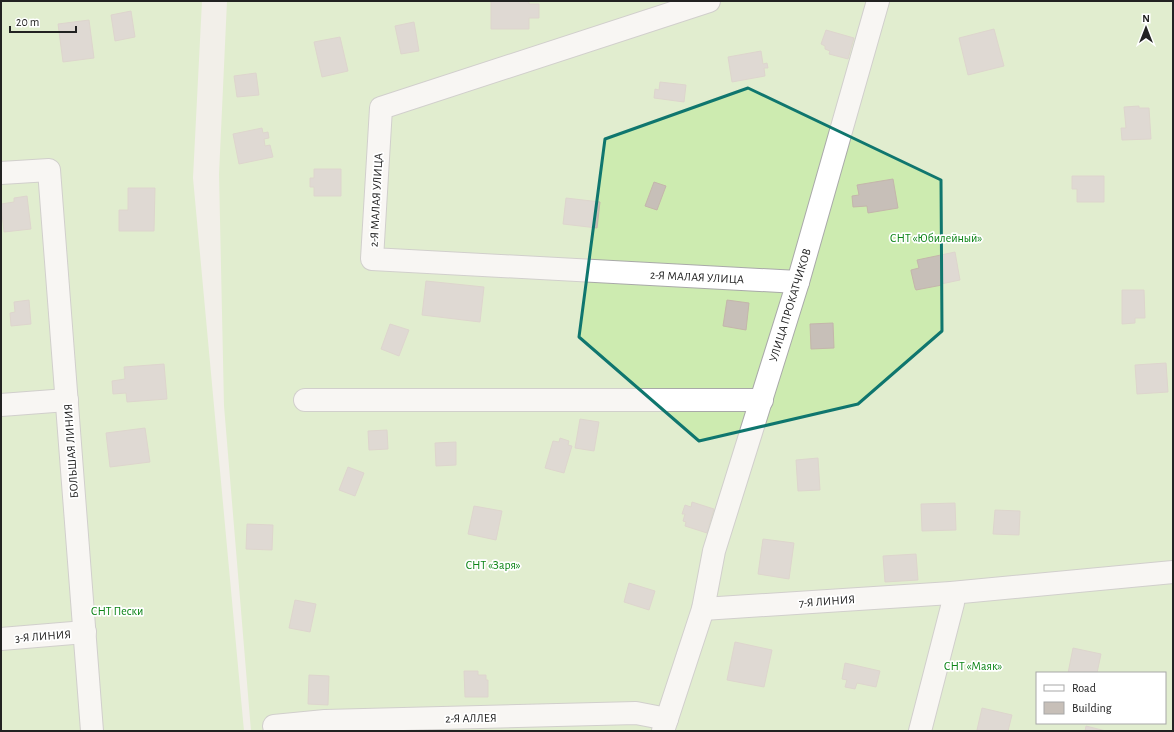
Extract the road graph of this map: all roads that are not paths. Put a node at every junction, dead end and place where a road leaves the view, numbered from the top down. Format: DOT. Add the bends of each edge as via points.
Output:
graph roads {
  1 [pos="709,1"];
  2 [pos="878,1"];
  3 [pos="1,173"];
  4 [pos="798,282"];
  5 [pos="67,400"];
  6 [pos="305,400"];
  7 [pos="762,400"];
  8 [pos="1,405"];
  9 [pos="1173,572"];
  10 [pos="952,597"];
  11 [pos="702,609"];
  12 [pos="85,632"];
  13 [pos="1,639"];
  14 [pos="665,725"];
  15 [pos="274,726"];
  16 [pos="92,731"];
  17 [pos="920,731"];
  1 -- 4 [label="street, 2-Я МАЛАЯ УЛИЦА" via="381,108 372,259"];
  2 -- 4 [label="street, УЛИЦА ПРОКАТЧИКОВ"];
  3 -- 5 [label="street, БОЛЬШАЯ ЛИНИЯ" via="49,170"];
  4 -- 7 [label="street, УЛИЦА ПРОКАТЧИКОВ"];
  5 -- 8 [label="street"];
  5 -- 12 [label="street, БОЛЬШАЯ ЛИНИЯ"];
  6 -- 7 [label="street"];
  7 -- 11 [label="street, УЛИЦА ПРОКАТЧИКОВ" via="714,551"];
  9 -- 10 [label="street, 7-Я ЛИНИЯ"];
  10 -- 11 [label="street, 7-Я ЛИНИЯ"];
  10 -- 17 [label="street" via="953,603"];
  11 -- 14 [label="street, УЛИЦА ПРОКАТЧИКОВ"];
  12 -- 13 [label="street, 3-Я ЛИНИЯ"];
  12 -- 16 [label="street, БОЛЬШАЯ ЛИНИЯ"];
  14 -- 15 [label="street, 2-Я АЛЛЕЯ" via="636,714 325,721"];
}
